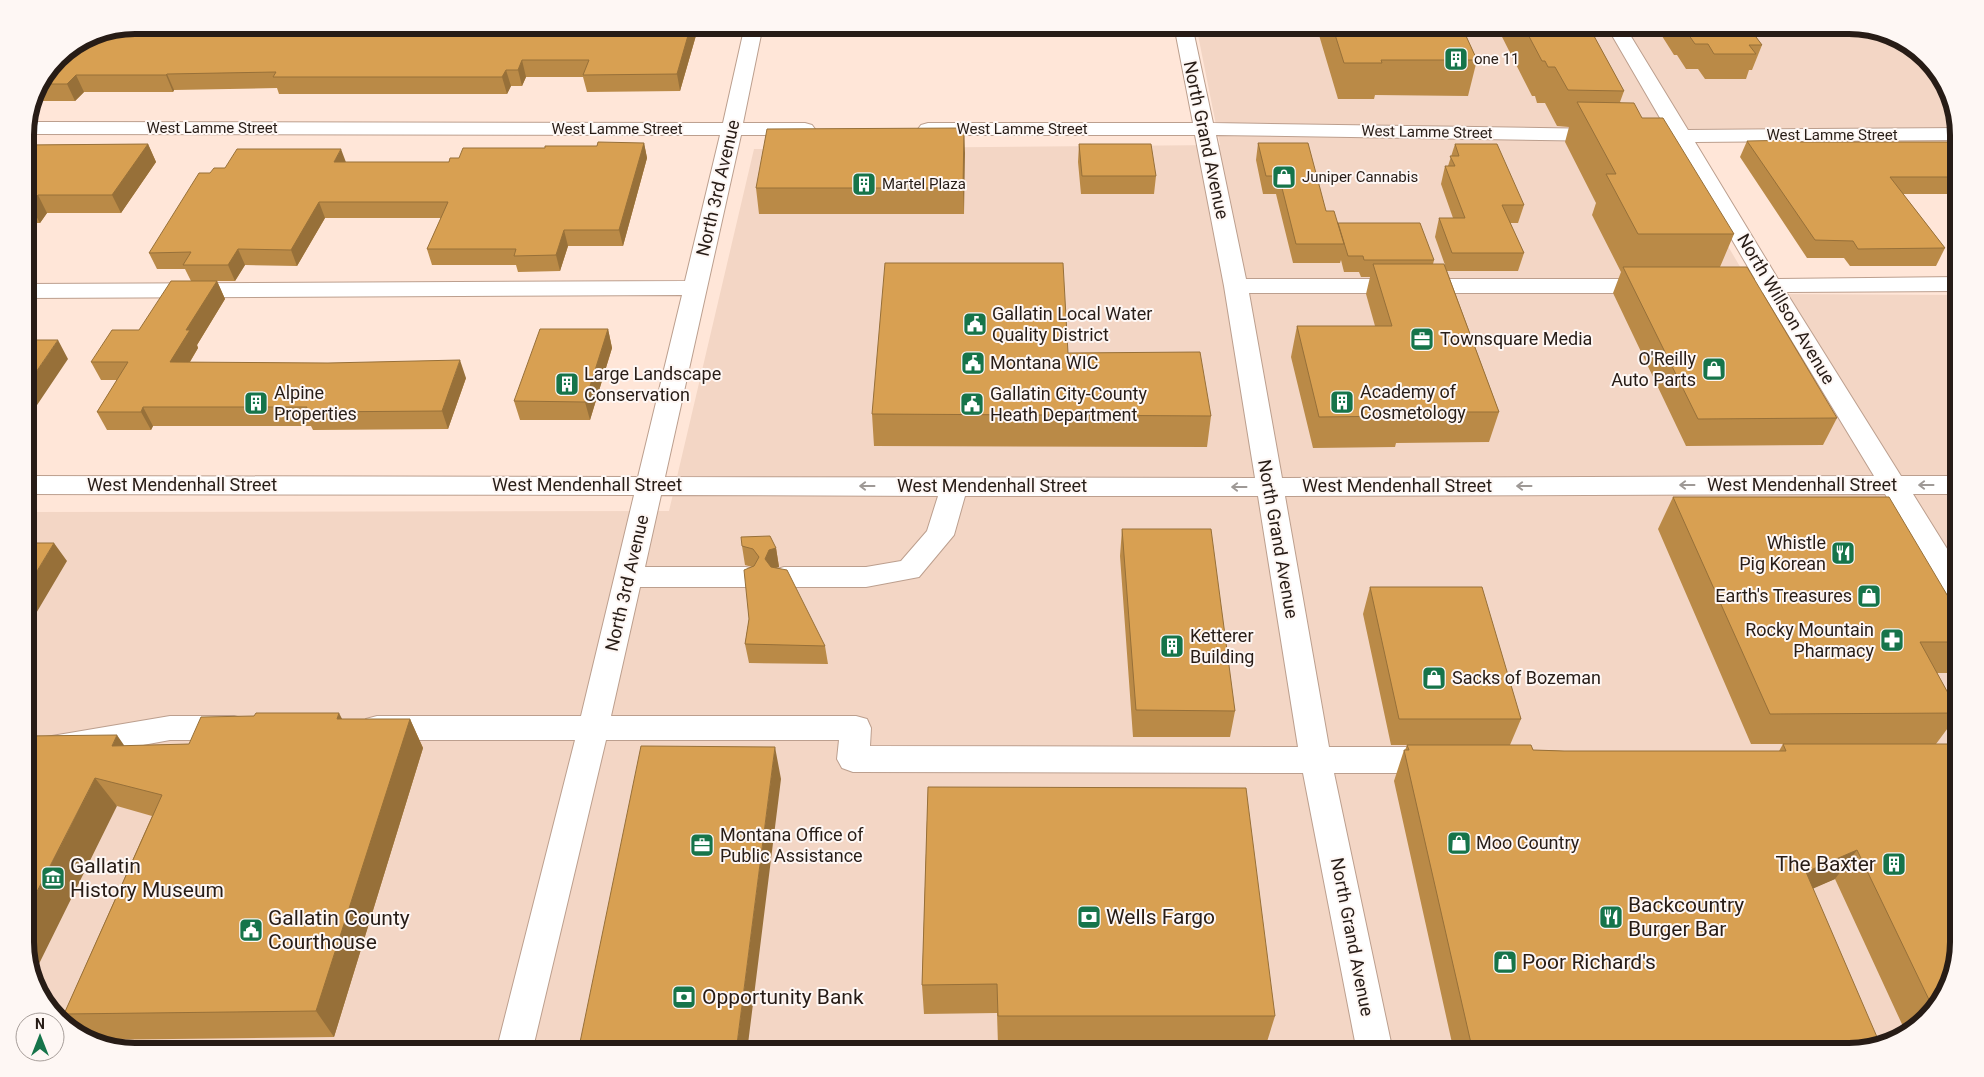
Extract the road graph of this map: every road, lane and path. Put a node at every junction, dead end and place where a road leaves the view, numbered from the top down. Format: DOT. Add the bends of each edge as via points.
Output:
graph roads {
  1 [pos="752,34"];
  2 [pos="1184,34"];
  3 [pos="1621,34"];
  4 [pos="34,128"];
  5 [pos="732,129"];
  6 [pos="821,129"];
  7 [pos="909,129"];
  8 [pos="1205,129"];
  9 [pos="1950,134"];
  10 [pos="1681,136"];
  11 [pos="1950,284"];
  12 [pos="1236,286"];
  13 [pos="1671,286"];
  14 [pos="1701,286"];
  15 [pos="1771,286"];
  16 [pos="695,288"];
  17 [pos="34,291"];
  18 [pos="34,485"];
  19 [pos="649,485"];
  20 [pos="1893,485"];
  21 [pos="1950,485"];
  22 [pos="954,486"];
  23 [pos="1270,487"];
  24 [pos="628,577"];
  25 [pos="746,577"];
  26 [pos="784,577"];
  27 [pos="1950,577"];
  28 [pos="260,728"];
  29 [pos="350,728"];
  30 [pos="593,730"];
  31 [pos="34,750"];
  32 [pos="1316,760"];
  33 [pos="1465,760"];
  34 [pos="516,1043"];
  35 [pos="1373,1043"];
  1 -- 5 [label="street, North 3rd Avenue"];
  2 -- 8 [label="street, North Grand Avenue"];
  3 -- 10 [label="street, North Willson Avenue"];
  4 -- 5 [label="street, West Lamme Street"];
  5 -- 6 [label="street, West Lamme Street"];
  5 -- 16 [label="street, North 3rd Avenue"];
  7 -- 8 [label="street, West Lamme Street"];
  8 -- 10 [label="street, West Lamme Street"];
  8 -- 12 [label="street, North Grand Avenue"];
  9 -- 10 [label="street, West Lamme Street"];
  10 -- 15 [label="street, North Willson Avenue"];
  11 -- 15 [label="street"];
  12 -- 13 [label="street"];
  12 -- 23 [label="street, North Grand Avenue"];
  14 -- 15 [label="street"];
  15 -- 20 [label="street, North Willson Avenue"];
  16 -- 17 [label="street"];
  16 -- 19 [label="street, North 3rd Avenue"];
  18 -- 19 [label="street, West Mendenhall Street"];
  22 -- 19 [label="street, West Mendenhall Street, one-way"];
  19 -- 24 [label="street, North 3rd Avenue"];
  21 -- 20 [label="street, West Mendenhall Street, one-way"];
  20 -- 23 [label="street, West Mendenhall Street, one-way"];
  20 -- 27 [label="street, North Willson Avenue"];
  23 -- 22 [label="street, West Mendenhall Street, one-way"];
  22 -- 26 [label="street" via="940,534 909,570 866,577"];
  23 -- 32 [label="street, North Grand Avenue"];
  24 -- 25 [label="street"];
  24 -- 30 [label="street, North 3rd Avenue"];
  28 -- 31 [label="street" via="170,728"];
  29 -- 30 [label="street"];
  30 -- 32 [label="street" via="856,728 853,759"];
  30 -- 34 [label="street, North 3rd Avenue"];
  32 -- 33 [label="street"];
  32 -- 35 [label="street, North Grand Avenue"];
}
